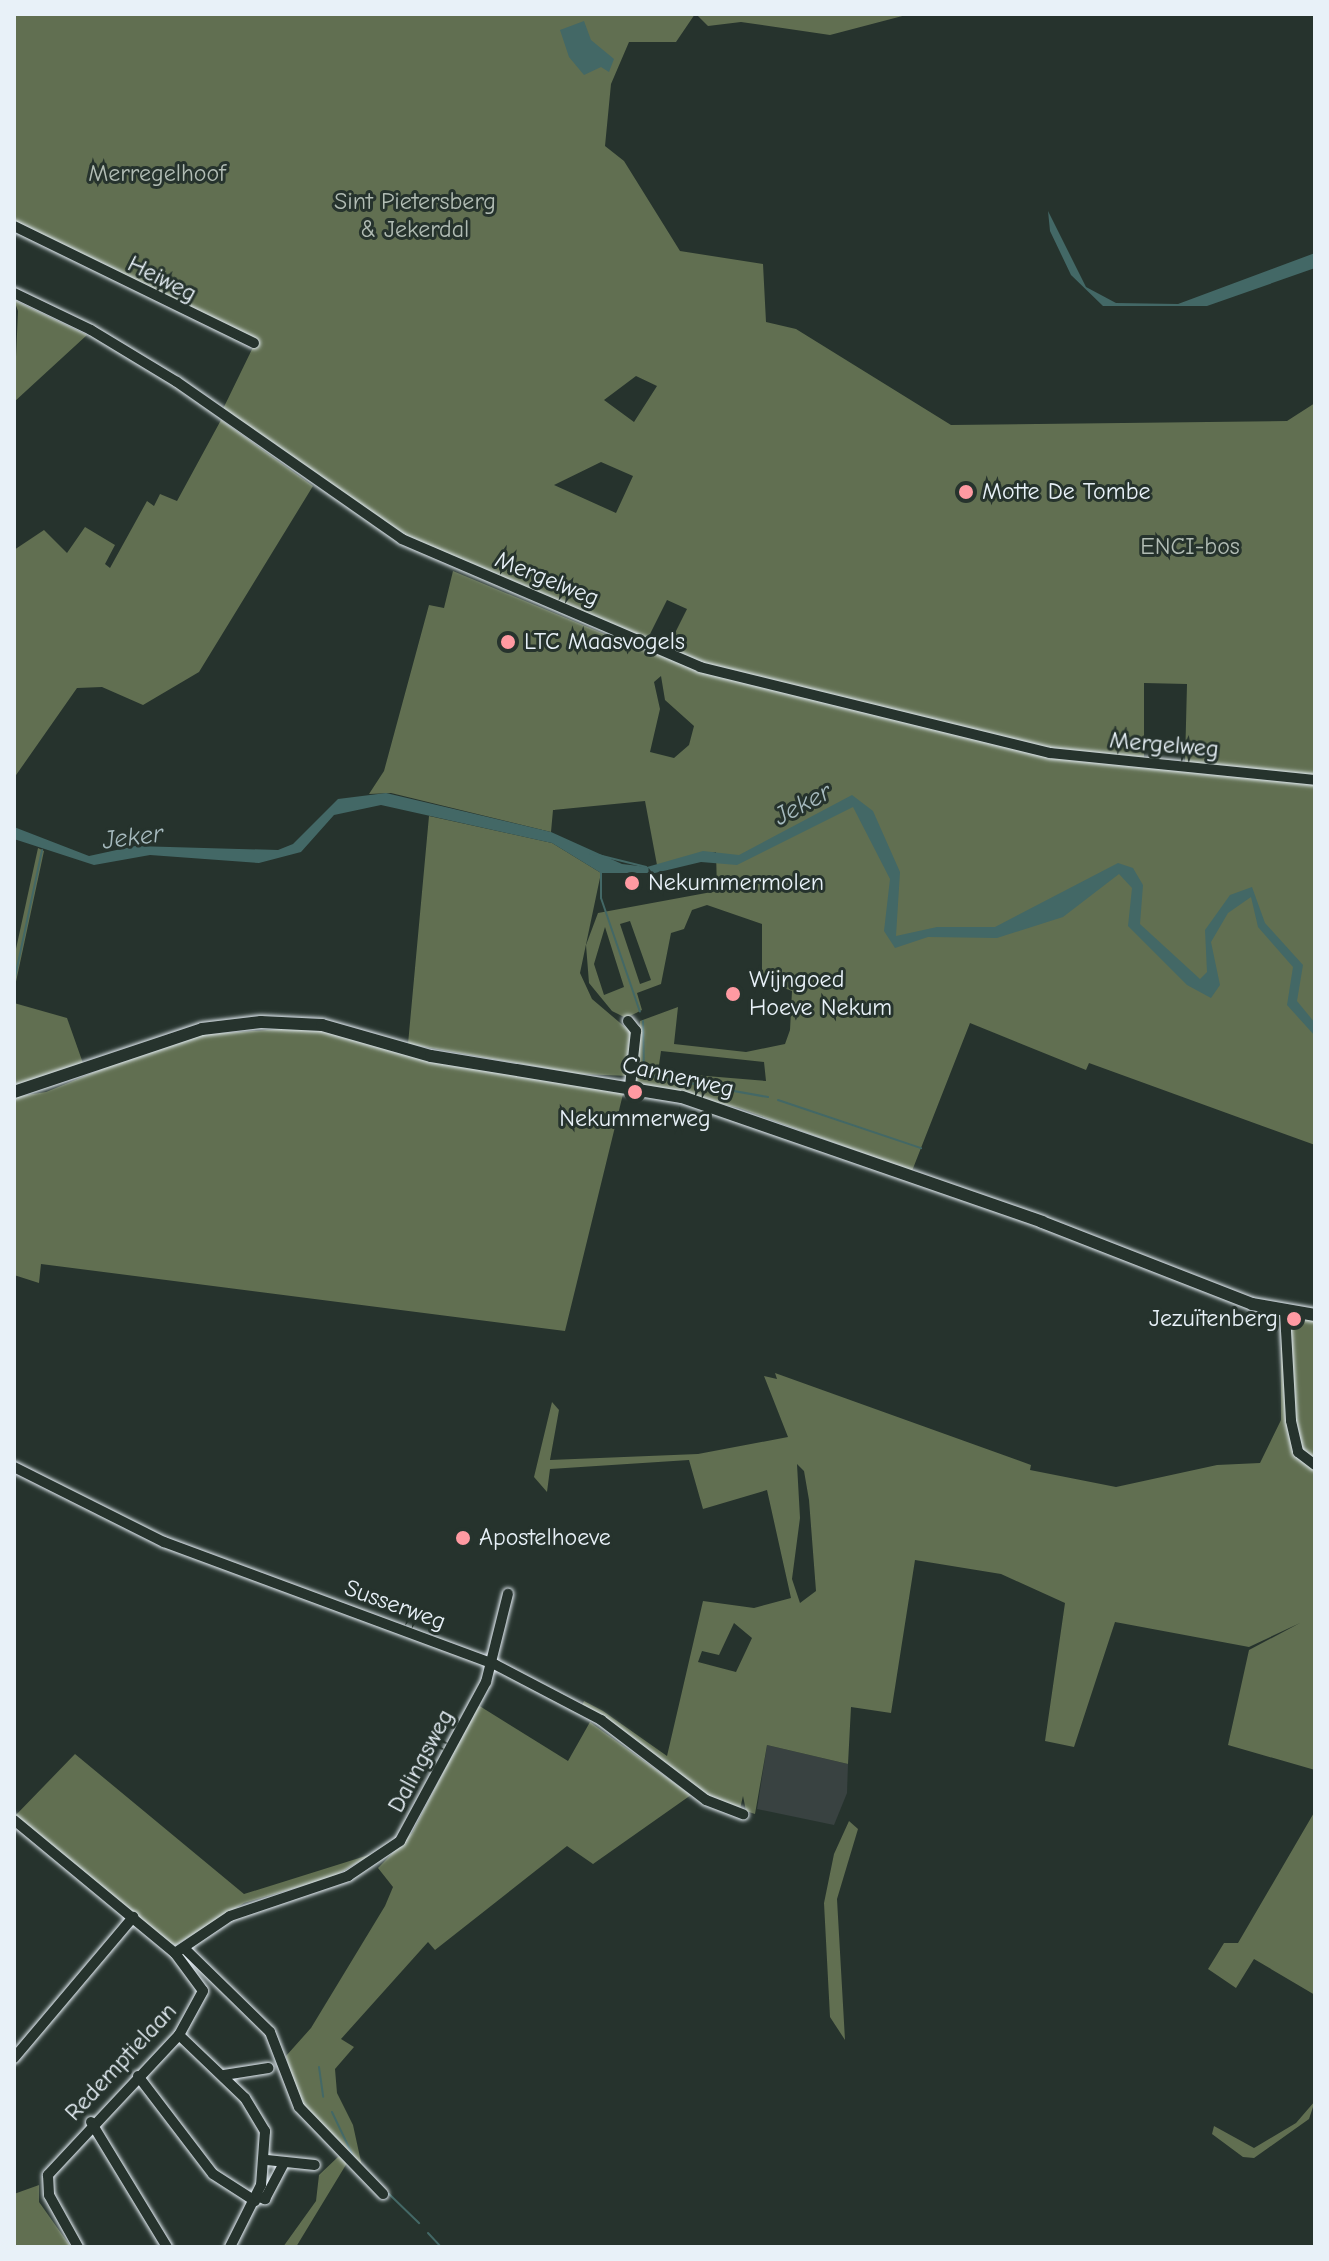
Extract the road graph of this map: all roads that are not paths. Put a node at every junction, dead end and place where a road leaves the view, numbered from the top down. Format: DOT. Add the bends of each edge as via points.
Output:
graph roads {
  1 [pos="14,226"];
  2 [pos="14,293"];
  3 [pos="254,343"];
  4 [pos="1315,780"];
  5 [pos="628,1021"];
  6 [pos="630,1086"];
  7 [pos="14,1092"];
  8 [pos="1285,1313"];
  9 [pos="1315,1315"];
  10 [pos="1315,1465"];
  11 [pos="14,1467"];
  12 [pos="508,1594"];
  13 [pos="494,1664"];
  14 [pos="743,1814"];
  15 [pos="14,1820"];
  16 [pos="133,1917"];
  17 [pos="179,1950"];
  18 [pos="179,2035"];
  19 [pos="14,2058"];
  20 [pos="268,2068"];
  21 [pos="224,2075"];
  22 [pos="138,2076"];
  23 [pos="91,2122"];
  24 [pos="267,2160"];
  25 [pos="284,2163"];
  26 [pos="315,2165"];
  27 [pos="383,2194"];
  28 [pos="256,2198"];
  29 [pos="78,2247"];
  30 [pos="167,2247"];
  31 [pos="230,2247"];
  1 -- 3 [label="street, Heiweg"];
  2 -- 4 [label="street, Mergelweg" via="164,374 402,539 718,674 1050,753"];
  5 -- 6 [label="street" via="636,1031"];
  6 -- 7 [label="main road, Cannerweg" via="431,1056 343,1029 261,1022 179,1035 40,1089"];
  6 -- 8 [label="main road, Cannerweg" via="737,1113"];
  8 -- 9 [label="main road, Cannerweg"];
  8 -- 10 [label="street" via="1291,1421 1298,1452"];
  11 -- 13 [label="street, Susserweg" via="164,1542"];
  12 -- 13 [label="street, Dalingsweg"];
  13 -- 14 [label="street, Susserweg" via="601,1720 706,1800"];
  13 -- 17 [label="street, Dalingsweg" via="418,1814 383,1857 334,1881 251,1906"];
  15 -- 16 [label="street, Redemptielaan"];
  16 -- 17 [label="street, Redemptielaan"];
  16 -- 19 [label="street"];
  17 -- 18 [label="street, Redemptielaan" via="203,1991"];
  17 -- 27 [label="street" via="270,2032 299,2107"];
  18 -- 21 [label="street"];
  18 -- 22 [label="street, Redemptielaan"];
  20 -- 21 [label="street"];
  21 -- 24 [label="street" via="261,2121"];
  22 -- 23 [label="street, Redemptielaan"];
  22 -- 28 [label="street" via="213,2174"];
  23 -- 29 [label="street, Redemptielaan" via="47,2179 49,2195"];
  23 -- 30 [label="street"];
  24 -- 25 [label="street"];
  24 -- 28 [label="street"];
  25 -- 26 [label="street"];
  25 -- 28 [label="street" via="265,2199"];
  28 -- 31 [label="street"];
}
